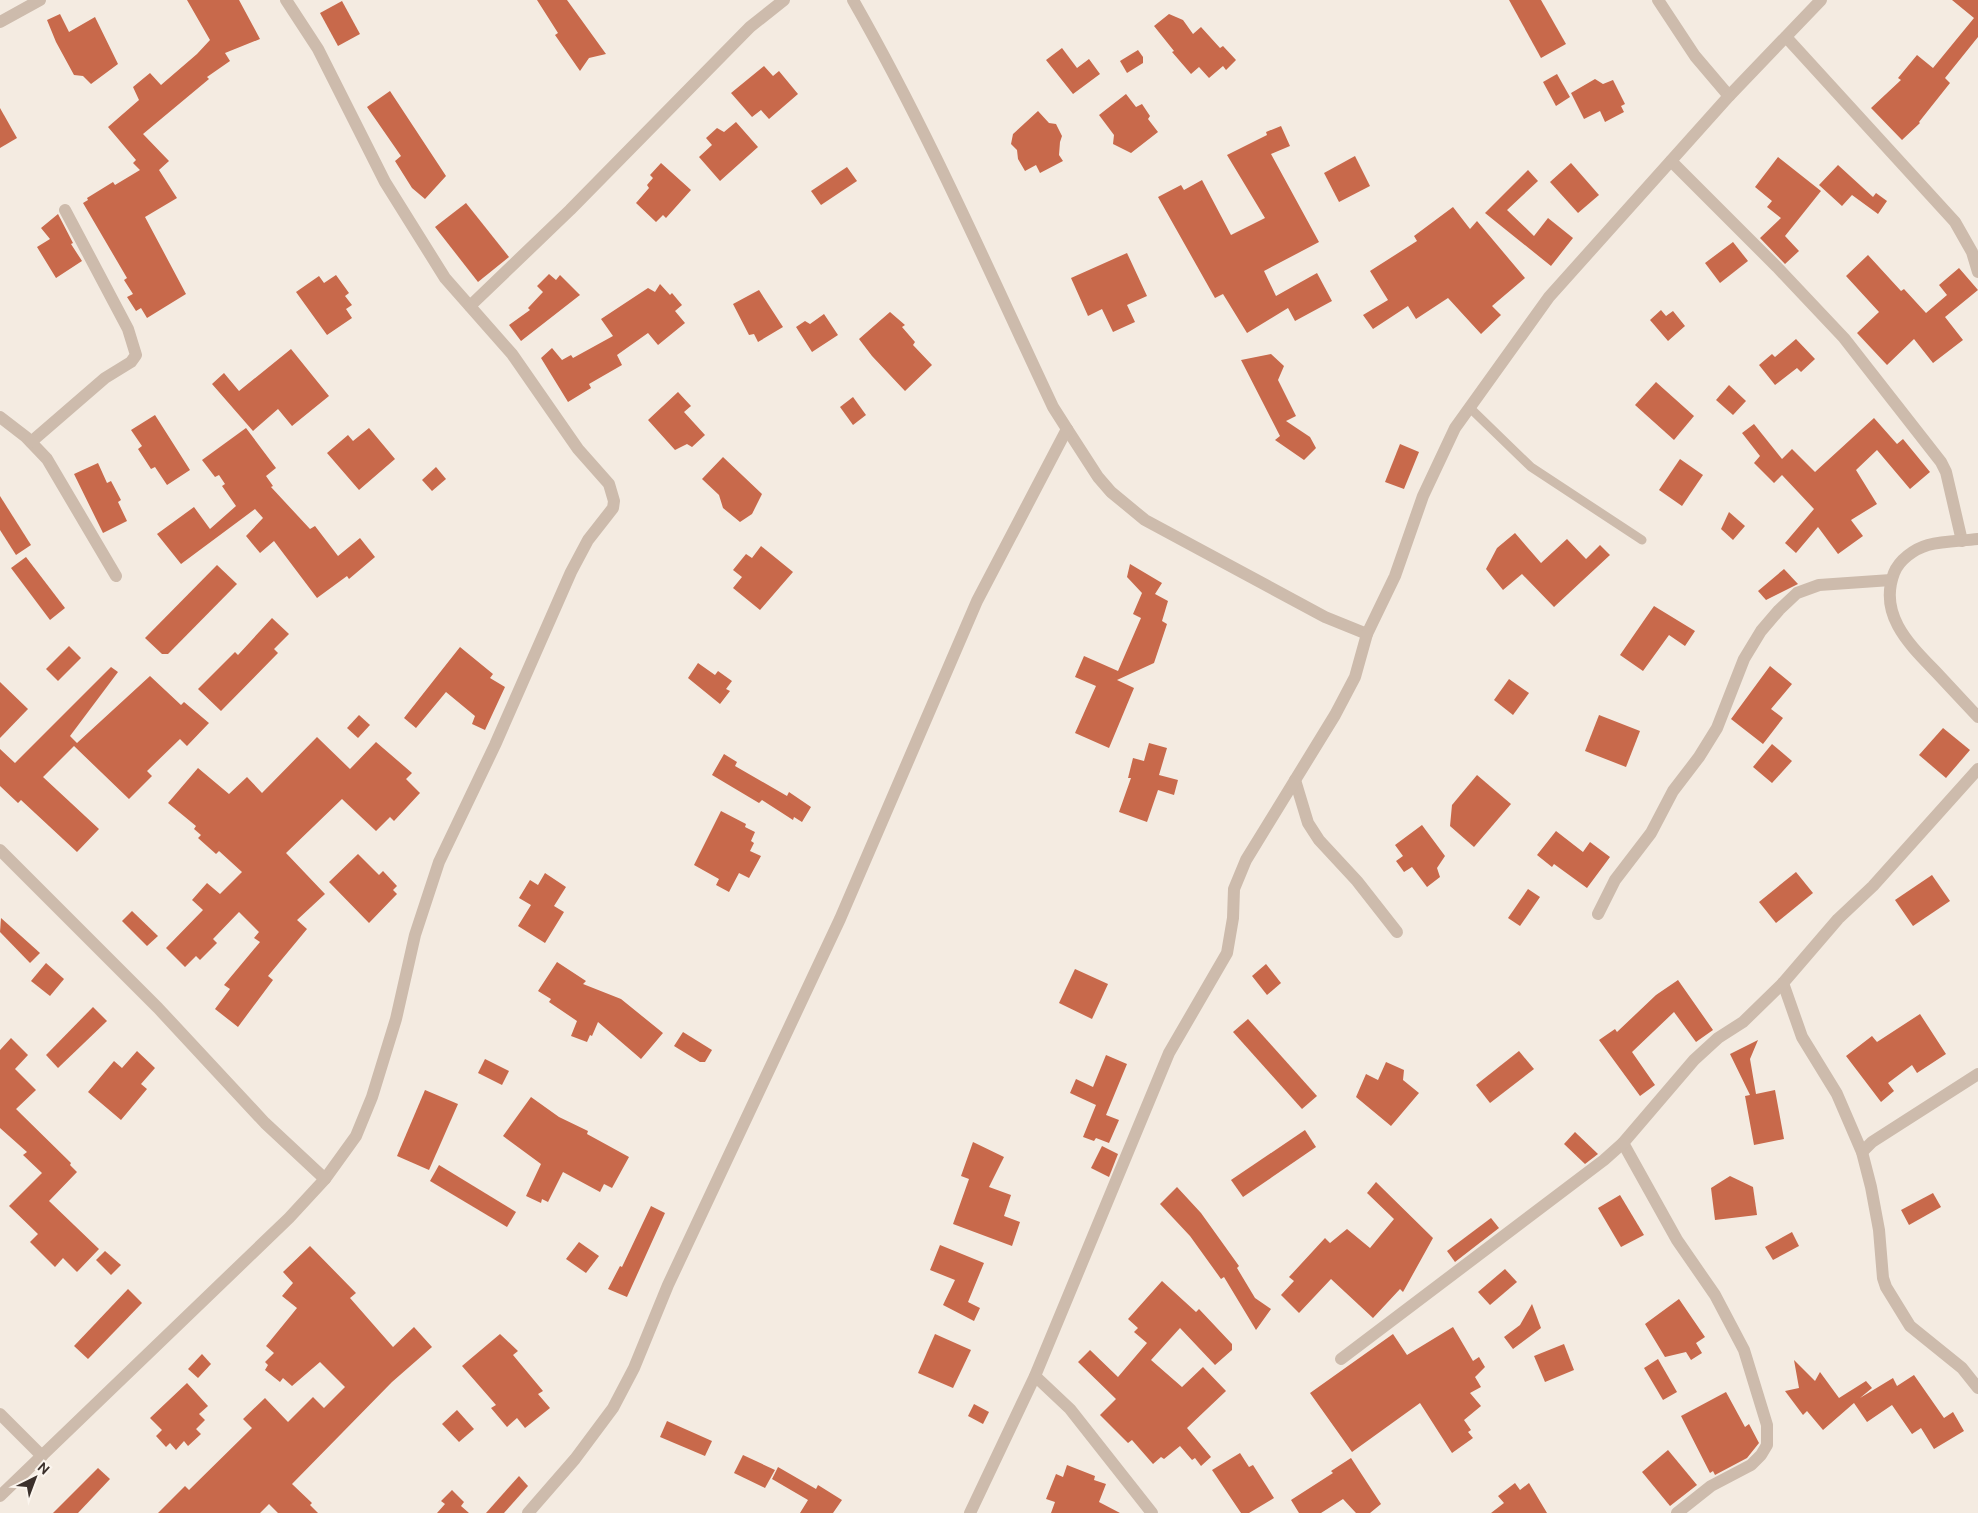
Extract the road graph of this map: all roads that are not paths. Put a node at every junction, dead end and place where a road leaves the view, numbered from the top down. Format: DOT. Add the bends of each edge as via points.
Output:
graph roads {
  1 [pos="40,0"];
  2 [pos="286,0"];
  3 [pos="784,0"];
  4 [pos="853,0"];
  5 [pos="1658,0"];
  6 [pos="1821,0"];
  7 [pos="0,22"];
  8 [pos="1786,37"];
  9 [pos="1729,96"];
  10 [pos="1671,161"];
  11 [pos="65,210"];
  12 [pos="1978,272"];
  13 [pos="470,306"];
  14 [pos="1469,407"];
  15 [pos="0,417"];
  16 [pos="1067,429"];
  17 [pos="31,442"];
  18 [pos="1978,539"];
  19 [pos="1642,540"];
  20 [pos="1962,540"];
  21 [pos="116,576"];
  22 [pos="1892,580"];
  23 [pos="1367,634"];
  24 [pos="1978,717"];
  25 [pos="1978,769"];
  26 [pos="1295,780"];
  27 [pos="0,850"];
  28 [pos="1598,914"];
  29 [pos="1397,932"];
  30 [pos="1783,983"];
  31 [pos="1978,1074"];
  32 [pos="1856,1139"];
  33 [pos="1872,1142"];
  34 [pos="1623,1143"];
  35 [pos="1862,1152"];
  36 [pos="324,1179"];
  37 [pos="1341,1360"];
  38 [pos="1035,1376"];
  39 [pos="1978,1388"];
  40 [pos="0,1414"];
  41 [pos="42,1456"];
  42 [pos="0,1496"];
  43 [pos="528,1513"];
  44 [pos="970,1513"];
  45 [pos="1152,1513"];
  46 [pos="1677,1513"];
  1 -- 7 [label="street"];
  2 -- 13 [label="street" via="318,49 385,182 445,278"];
  3 -- 13 [label="street" via="750,27 570,210"];
  4 -- 16 [label="street" via="940,161 1053,407"];
  5 -- 9 [label="street" via="1695,56"];
  6 -- 8 [label="street"];
  8 -- 9 [label="street"];
  8 -- 12 [label="street" via="1955,222 1972,252"];
  9 -- 10 [label="street"];
  10 -- 14 [label="street" via="1549,297"];
  10 -- 20 [label="street" via="1844,338 1941,462"];
  11 -- 17 [label="street" via="128,330 136,355"];
  13 -- 36 [label="street" via="512,354 578,449 609,484 613,508 588,540 571,572 488,761 439,862 415,935 396,1018 372,1098 356,1136"];
  14 -- 19 [label="lane" via="1531,467"];
  14 -- 23 [label="street" via="1455,428 1423,496 1395,576"];
  15 -- 17 [label="street"];
  16 -- 23 [label="street" via="1098,477 1145,520 1325,617"];
  16 -- 43 [label="street" via="977,601 840,920 668,1285 634,1368 613,1408 559,1479"];
  17 -- 21 [label="street" via="47,459"];
  18 -- 20 [label="street"];
  20 -- 22 [label="street" via="1928,545 1908,554"];
  22 -- 24 [label="street" via="1889,601 1904,639"];
  22 -- 28 [label="street" via="1819,585 1797,593 1779,610 1744,659 1717,728 1673,791 1651,833 1615,880"];
  23 -- 26 [label="street" via="1355,677"];
  25 -- 30 [label="street"];
  26 -- 29 [label="street" via="1308,823 1319,840"];
  26 -- 38 [label="street" via="1246,860 1234,889 1227,953 1169,1053"];
  27 -- 36 [label="street" via="158,1008 265,1123"];
  30 -- 32 [label="street" via="1802,1036 1837,1094"];
  30 -- 34 [label="street" via="1742,1022 1694,1060"];
  31 -- 33 [label="street"];
  32 -- 33 [label="street"];
  32 -- 35 [label="street"];
  33 -- 35 [label="street"];
  34 -- 37 [label="street"];
  34 -- 46 [label="street" via="1677,1240 1715,1295 1744,1350 1767,1425 1767,1445 1751,1465 1711,1486"];
  35 -- 39 [label="street" via="1879,1230 1886,1286 1910,1326 1962,1368"];
  36 -- 41 [label="street" via="290,1218"];
  38 -- 44 [label="street"];
  38 -- 45 [label="street" via="1070,1409"];
  40 -- 41 [label="street"];
  41 -- 42 [label="street"];
}
